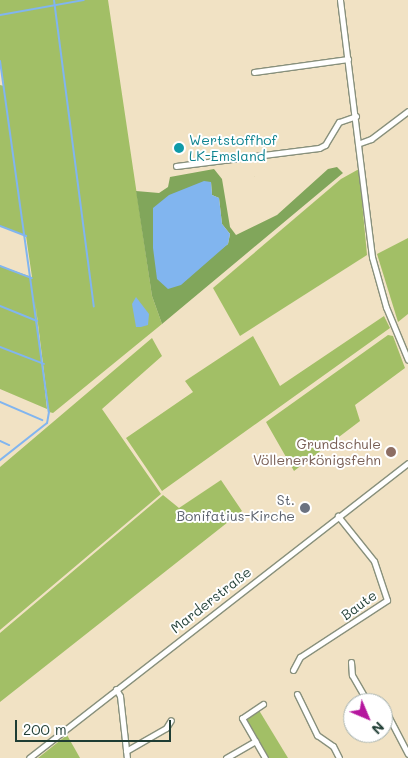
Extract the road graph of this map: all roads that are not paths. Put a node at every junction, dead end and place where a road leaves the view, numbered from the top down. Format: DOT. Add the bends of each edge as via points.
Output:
graph roads {
  1 [pos="340,0"];
  2 [pos="348,59"];
  3 [pos="254,72"];
  4 [pos="408,111"];
  5 [pos="356,116"];
  6 [pos="360,143"];
  7 [pos="176,166"];
  8 [pos="408,360"];
  9 [pos="408,463"];
  10 [pos="338,516"];
  11 [pos="351,662"];
  12 [pos="292,670"];
  13 [pos="116,689"];
  14 [pos="362,693"];
  15 [pos="298,694"];
  16 [pos="263,704"];
  17 [pos="171,720"];
  18 [pos="393,725"];
  19 [pos="255,741"];
  20 [pos="126,751"];
  21 [pos="408,754"];
  22 [pos="29,758"];
  23 [pos="127,758"];
  24 [pos="226,758"];
  25 [pos="265,758"];
  26 [pos="339,758"];
  1 -- 2 [label="street"];
  2 -- 3 [label="street"];
  2 -- 5 [label="street"];
  4 -- 6 [label="street" via="371,139"];
  5 -- 6 [label="street"];
  5 -- 7 [label="street" via="339,122 325,145 319,148"];
  6 -- 8 [label="street" via="375,273"];
  9 -- 10 [label="street, Marderstraße"];
  10 -- 12 [label="street, Baute" via="372,558 387,600 300,657"];
  10 -- 13 [label="street, Marderstraße"];
  11 -- 14 [label="street" via="352,675"];
  13 -- 20 [label="street" via="120,696"];
  13 -- 22 [label="street, Marderstraße"];
  15 -- 26 [label="street" via="304,714 317,735 332,746"];
  16 -- 19 [label="street" via="242,718"];
  17 -- 20 [label="street" via="166,728"];
  18 -- 21 [label="street"];
  19 -- 24 [label="street"];
  19 -- 25 [label="street"];
  20 -- 23 [label="street"];
}
